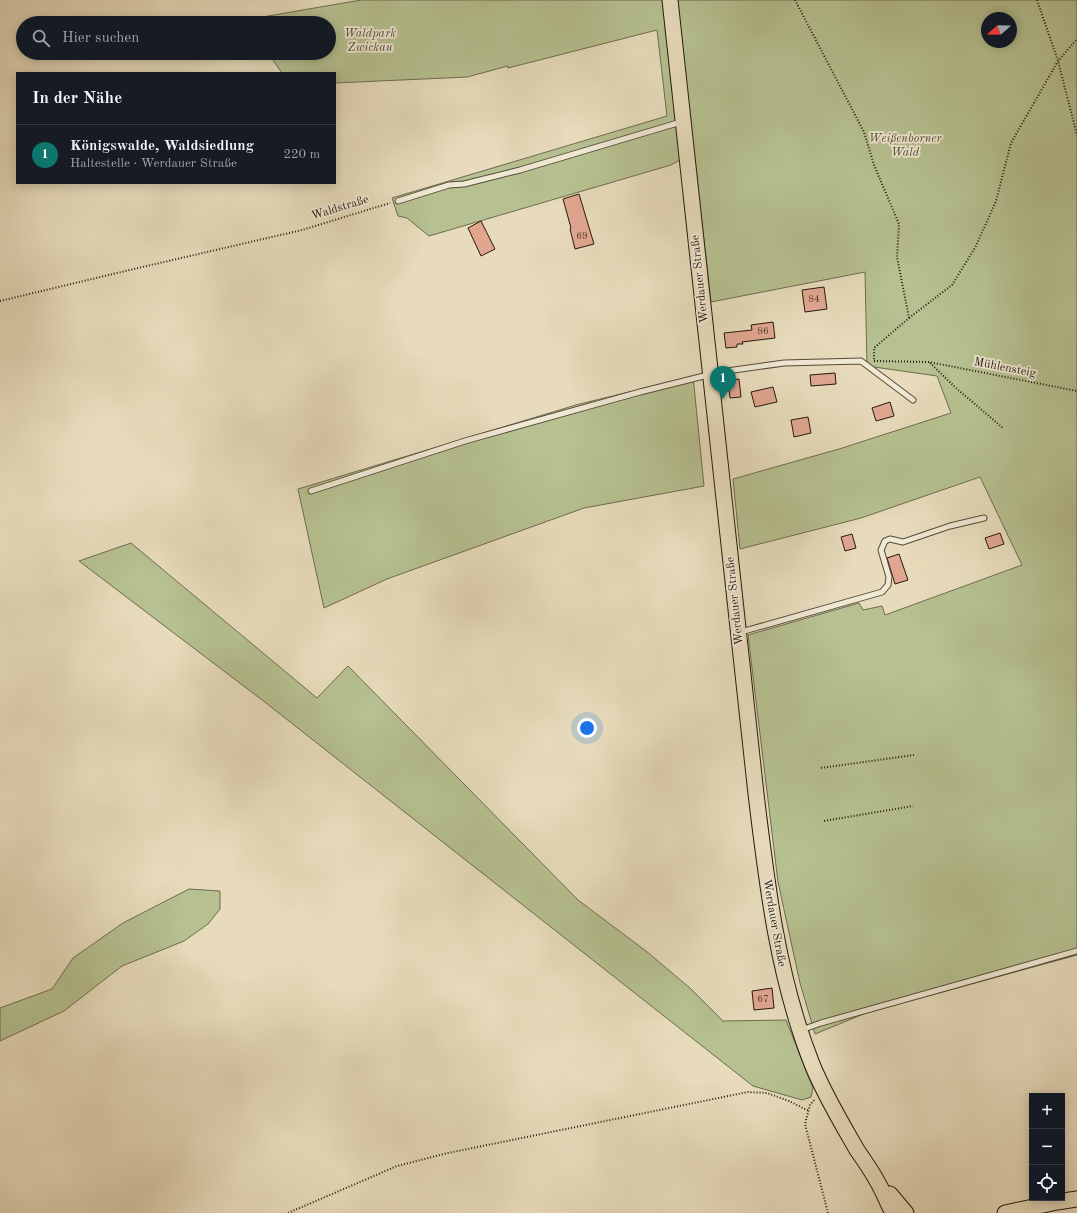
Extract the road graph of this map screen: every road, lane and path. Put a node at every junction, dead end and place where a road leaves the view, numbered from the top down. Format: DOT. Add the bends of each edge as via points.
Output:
graph roads {
  1 [pos="670,0"];
  2 [pos="795,0"];
  3 [pos="1037,0"];
  4 [pos="1077,39"];
  5 [pos="1058,61"];
  6 [pos="683,121"];
  7 [pos="1077,135"];
  8 [pos="398,201"];
  9 [pos="0,301"];
  10 [pos="909,318"];
  11 [pos="861,361"];
  12 [pos="874,361"];
  13 [pos="930,362"];
  14 [pos="710,374"];
  15 [pos="1077,391"];
  16 [pos="913,400"];
  17 [pos="1003,428"];
  18 [pos="311,491"];
  19 [pos="984,518"];
  20 [pos="738,633"];
  21 [pos="914,755"];
  22 [pos="821,768"];
  23 [pos="913,806"];
  24 [pos="824,821"];
  25 [pos="1077,951"];
  26 [pos="800,1030"];
  27 [pos="824,1091"];
  28 [pos="808,1111"];
  29 [pos="877,1181"];
  30 [pos="1077,1200"];
  31 [pos="288,1213"];
  32 [pos="828,1213"];
  33 [pos="893,1213"];
  34 [pos="906,1213"];
  35 [pos="1005,1213"];
  1 -- 6 [label="main road, Werdauer Straße"];
  2 -- 10 [label="path" via="864,132 874,165 898,224 897,258"];
  3 -- 5 [label="path"];
  4 -- 5 [label="path"];
  5 -- 7 [label="path"];
  5 -- 10 [label="path" via="1011,144 996,201 976,246 952,285"];
  6 -- 8 [label="lane" via="520,170 464,184 449,185"];
  6 -- 14 [label="main road, Werdauer Straße"];
  8 -- 9 [label="path, Waldstraße" via="302,230"];
  10 -- 12 [label="path" via="874,348"];
  11 -- 12 [label="path, Mühlensteig"];
  11 -- 14 [label="lane" via="784,363"];
  11 -- 16 [label="lane"];
  12 -- 13 [label="path, Mühlensteig"];
  13 -- 15 [label="path, Mühlensteig"];
  13 -- 17 [label="path"];
  14 -- 18 [label="lane" via="465,441"];
  14 -- 20 [label="main road, Werdauer Straße"];
  19 -- 20 [label="lane" via="903,542 890,539 885,541 881,550 889,577 888,585 882,592"];
  20 -- 26 [label="main road, Werdauer Straße" via="768,889 782,968"];
  21 -- 22 [label="path"];
  23 -- 24 [label="path"];
  25 -- 26 [label="lane"];
  26 -- 27 [label="main road, Werdauer Straße"];
  27 -- 28 [label="path" via="813,1101"];
  27 -- 29 [label="main road, Werdauer Straße"];
  28 -- 31 [label="path" via="767,1093 748,1092 448,1153 397,1166"];
  28 -- 32 [label="path" via="805,1124"];
  29 -- 33 [label="main road, Werdauer Straße"];
  29 -- 34 [label="main road, Werdauer Straße"];
  30 -- 35 [label="main road"];
}
